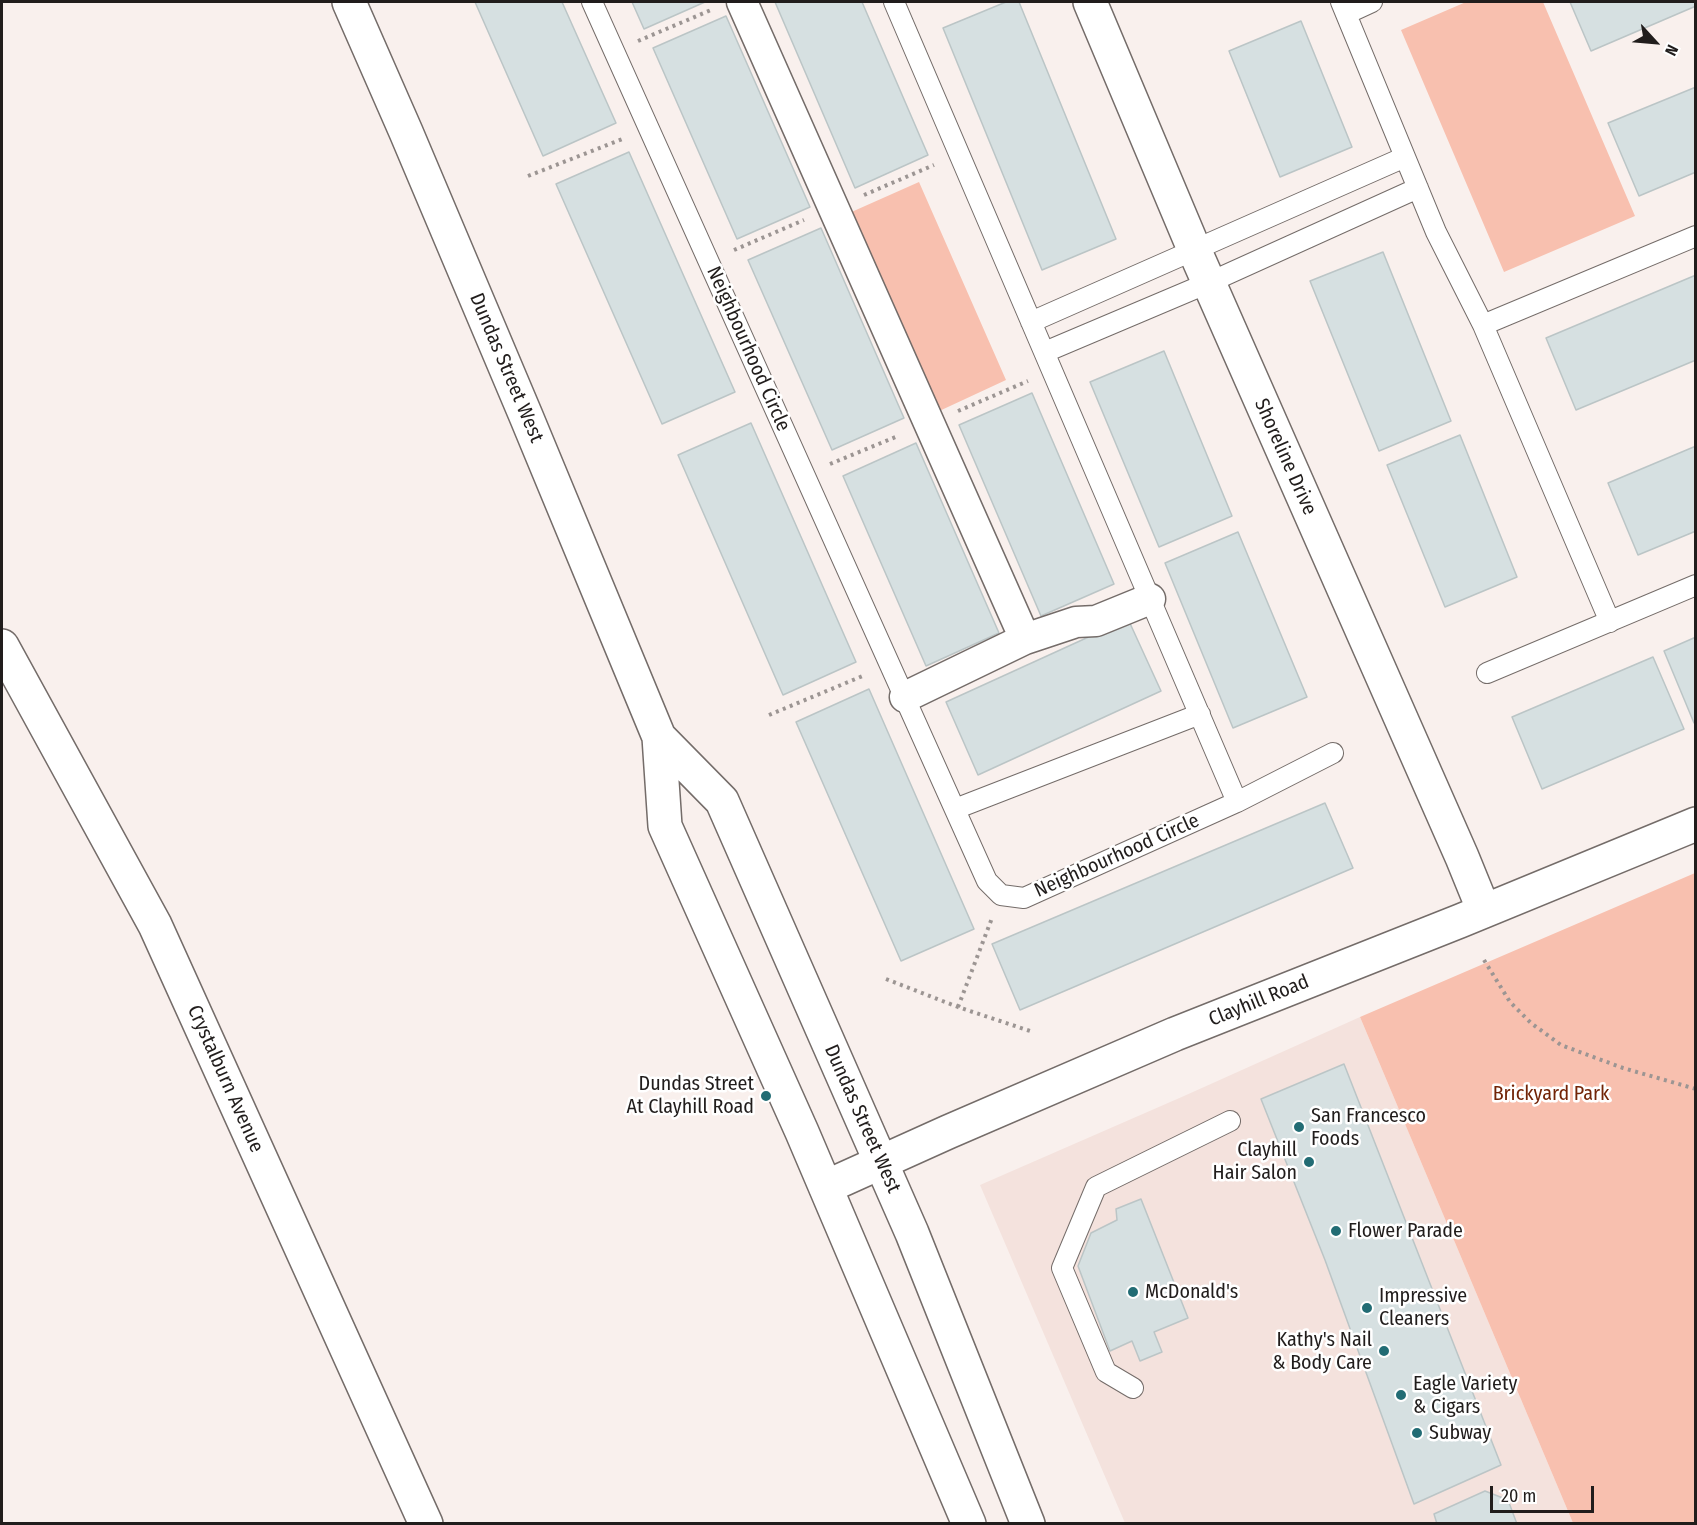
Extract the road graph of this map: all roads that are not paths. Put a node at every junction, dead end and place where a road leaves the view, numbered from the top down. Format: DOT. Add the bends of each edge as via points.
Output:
graph roads {
  1 [pos="349,2"];
  2 [pos="592,2"];
  3 [pos="894,2"];
  4 [pos="1090,2"];
  5 [pos="1372,2"];
  6 [pos="731,4"];
  7 [pos="1343,8"];
  8 [pos="1405,157"];
  9 [pos="1418,188"];
  10 [pos="1695,236"];
  11 [pos="1194,249"];
  12 [pos="1209,283"];
  13 [pos="1032,322"];
  14 [pos="1483,325"];
  15 [pos="1045,352"];
  16 [pos="1695,585"];
  17 [pos="1150,598"];
  18 [pos="1611,622"];
  19 [pos="1025,639"];
  20 [pos="2,646"];
  21 [pos="1487,673"];
  22 [pos="904,697"];
  23 [pos="1200,714"];
  24 [pos="659,737"];
  25 [pos="1333,753"];
  26 [pos="1237,802"];
  27 [pos="955,809"];
  28 [pos="1695,824"];
  29 [pos="1484,911"];
  30 [pos="1230,1121"];
  31 [pos="881,1162"];
  32 [pos="826,1187"];
  33 [pos="1133,1388"];
  34 [pos="426,1524"];
  35 [pos="969,1524"];
  36 [pos="1028,1524"];
  1 -- 24 [label="street, Dundas Street West"];
  2 -- 22 [label="lane, Neighbourhood Circle"];
  3 -- 13 [label="lane"];
  4 -- 11 [label="street, Shoreline Drive"];
  5 -- 7 [label="lane"];
  6 -- 19 [label="street" via="929,423"];
  7 -- 8 [label="lane"];
  8 -- 9 [label="lane"];
  8 -- 11 [label="lane"];
  9 -- 12 [label="lane"];
  9 -- 14 [label="lane"];
  10 -- 14 [label="lane"];
  11 -- 12 [label="street, Shoreline Drive"];
  11 -- 13 [label="lane"];
  12 -- 15 [label="lane"];
  12 -- 29 [label="street, Shoreline Drive"];
  13 -- 15 [label="lane"];
  14 -- 18 [label="lane"];
  15 -- 17 [label="lane"];
  16 -- 18 [label="lane"];
  17 -- 19 [label="street" via="1096,621 1076,622"];
  17 -- 23 [label="lane"];
  18 -- 21 [label="lane"];
  19 -- 22 [label="street"];
  20 -- 34 [label="street, Crystalburn Avenue" via="155,925"];
  22 -- 27 [label="lane, Neighbourhood Circle"];
  23 -- 26 [label="lane"];
  23 -- 27 [label="lane"];
  24 -- 31 [label="street, Dundas Street West" via="722,801"];
  24 -- 32 [label="street, Dundas Street West" via="665,826"];
  25 -- 26 [label="lane, Neighbourhood Circle"];
  26 -- 27 [label="lane, Neighbourhood Circle" via="1024,898 1001,895 987,881"];
  28 -- 29 [label="street, Clayhill Road"];
  29 -- 31 [label="street, Clayhill Road" via="1175,1034"];
  30 -- 33 [label="lane" via="1095,1187 1062,1268 1106,1372"];
  31 -- 32 [label="street, Clayhill Road"];
  31 -- 36 [label="street, Dundas Street West"];
  32 -- 35 [label="street, Dundas Street West"];
}
